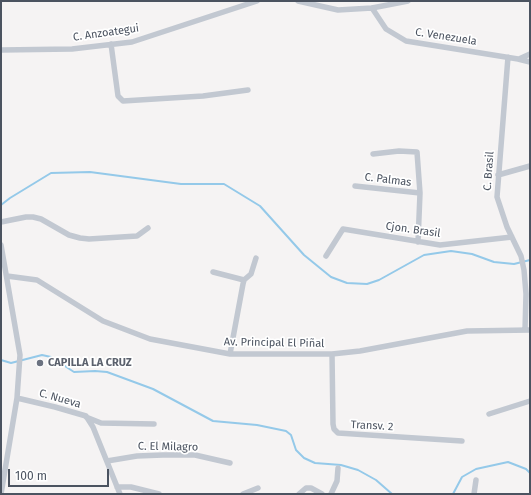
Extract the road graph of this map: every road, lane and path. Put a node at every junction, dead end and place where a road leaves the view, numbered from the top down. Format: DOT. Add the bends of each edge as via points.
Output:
graph roads {
  1 [pos="257,1"];
  2 [pos="298,1"];
  3 [pos="355,1"];
  4 [pos="408,1"];
  5 [pos="353,8"];
  6 [pos="372,8"];
  7 [pos="111,44"];
  8 [pos="1,50"];
  9 [pos="530,54"];
  10 [pos="508,57"];
  11 [pos="518,59"];
  12 [pos="530,62"];
  13 [pos="248,90"];
  14 [pos="373,154"];
  15 [pos="530,166"];
  16 [pos="498,175"];
  17 [pos="355,186"];
  18 [pos="420,194"];
  19 [pos="1,222"];
  20 [pos="148,228"];
  21 [pos="512,237"];
  22 [pos="418,242"];
  23 [pos="1,245"];
  24 [pos="326,256"];
  25 [pos="256,258"];
  26 [pos="213,272"];
  27 [pos="7,276"];
  28 [pos="244,280"];
  29 [pos="528,330"];
  30 [pos="230,354"];
  31 [pos="332,354"];
  32 [pos="17,398"];
  33 [pos="530,401"];
  34 [pos="489,414"];
  35 [pos="86,416"];
  36 [pos="154,424"];
  37 [pos="462,441"];
  38 [pos="107,461"];
  39 [pos="230,462"];
  40 [pos="338,468"];
  41 [pos="476,480"];
  42 [pos="117,487"];
  43 [pos="258,488"];
  44 [pos="1,494"];
  45 [pos="120,494"];
  46 [pos="158,494"];
  47 [pos="243,494"];
  48 [pos="299,494"];
  49 [pos="322,494"];
  50 [pos="331,494"];
  51 [pos="474,494"];
  1 -- 7 [label="street, C. Anzoategui" via="132,42"];
  2 -- 5 [label="street" via="338,10"];
  3 -- 5 [label="street"];
  4 -- 6 [label="street"];
  5 -- 6 [label="street"];
  6 -- 10 [label="street, C. Venezuela" via="386,29 406,41"];
  7 -- 8 [label="street, C. Anzoategui" via="72,49"];
  7 -- 13 [label="street" via="118,96 123,101 203,96"];
  9 -- 11 [label="street"];
  10 -- 11 [label="street, C. Venezuela"];
  10 -- 16 [label="street, C. Brasil"];
  11 -- 12 [label="street, C. Venezuela"];
  14 -- 18 [label="street" via="417,152"];
  15 -- 16 [label="street"];
  16 -- 21 [label="street, C. Brasil" via="497,197"];
  17 -- 18 [label="street, C. Palmas"];
  18 -- 22 [label="street"];
  19 -- 20 [label="street" via="33,217 69,235 89,239 137,236"];
  21 -- 22 [label="street, Cjon. Brasil" via="440,245"];
  21 -- 29 [label="street, C. Brasil" via="522,258"];
  22 -- 24 [label="street, Cjon. Brasil" via="343,229"];
  23 -- 27 [label="street"];
  25 -- 28 [label="street" via="251,274"];
  26 -- 28 [label="street"];
  27 -- 30 [label="street, Av. Principal El Piñal" via="37,280 103,321 150,339"];
  27 -- 32 [label="street" via="20,356"];
  28 -- 30 [label="street"];
  29 -- 31 [label="street, Av. Principal El Piñal" via="467,331"];
  30 -- 31 [label="street, Av. Principal El Piñal"];
  31 -- 37 [label="street, Transv. 2" via="333,424 338,433"];
  32 -- 35 [label="street, C. Nueva"];
  32 -- 44 [label="street"];
  33 -- 34 [label="street"];
  35 -- 36 [label="street" via="101,423"];
  35 -- 38 [label="street, C. Nueva"];
  38 -- 39 [label="street, C. El Milagro" via="163,454 195,455"];
  38 -- 42 [label="street, C. Nueva"];
  40 -- 50 [label="street" via="337,481"];
  41 -- 51 [label="street"];
  42 -- 45 [label="street, C. Nueva"];
  42 -- 46 [label="street" via="131,487"];
  43 -- 47 [label="street"];
  48 -- 49 [label="street" via="306,488"];
}
